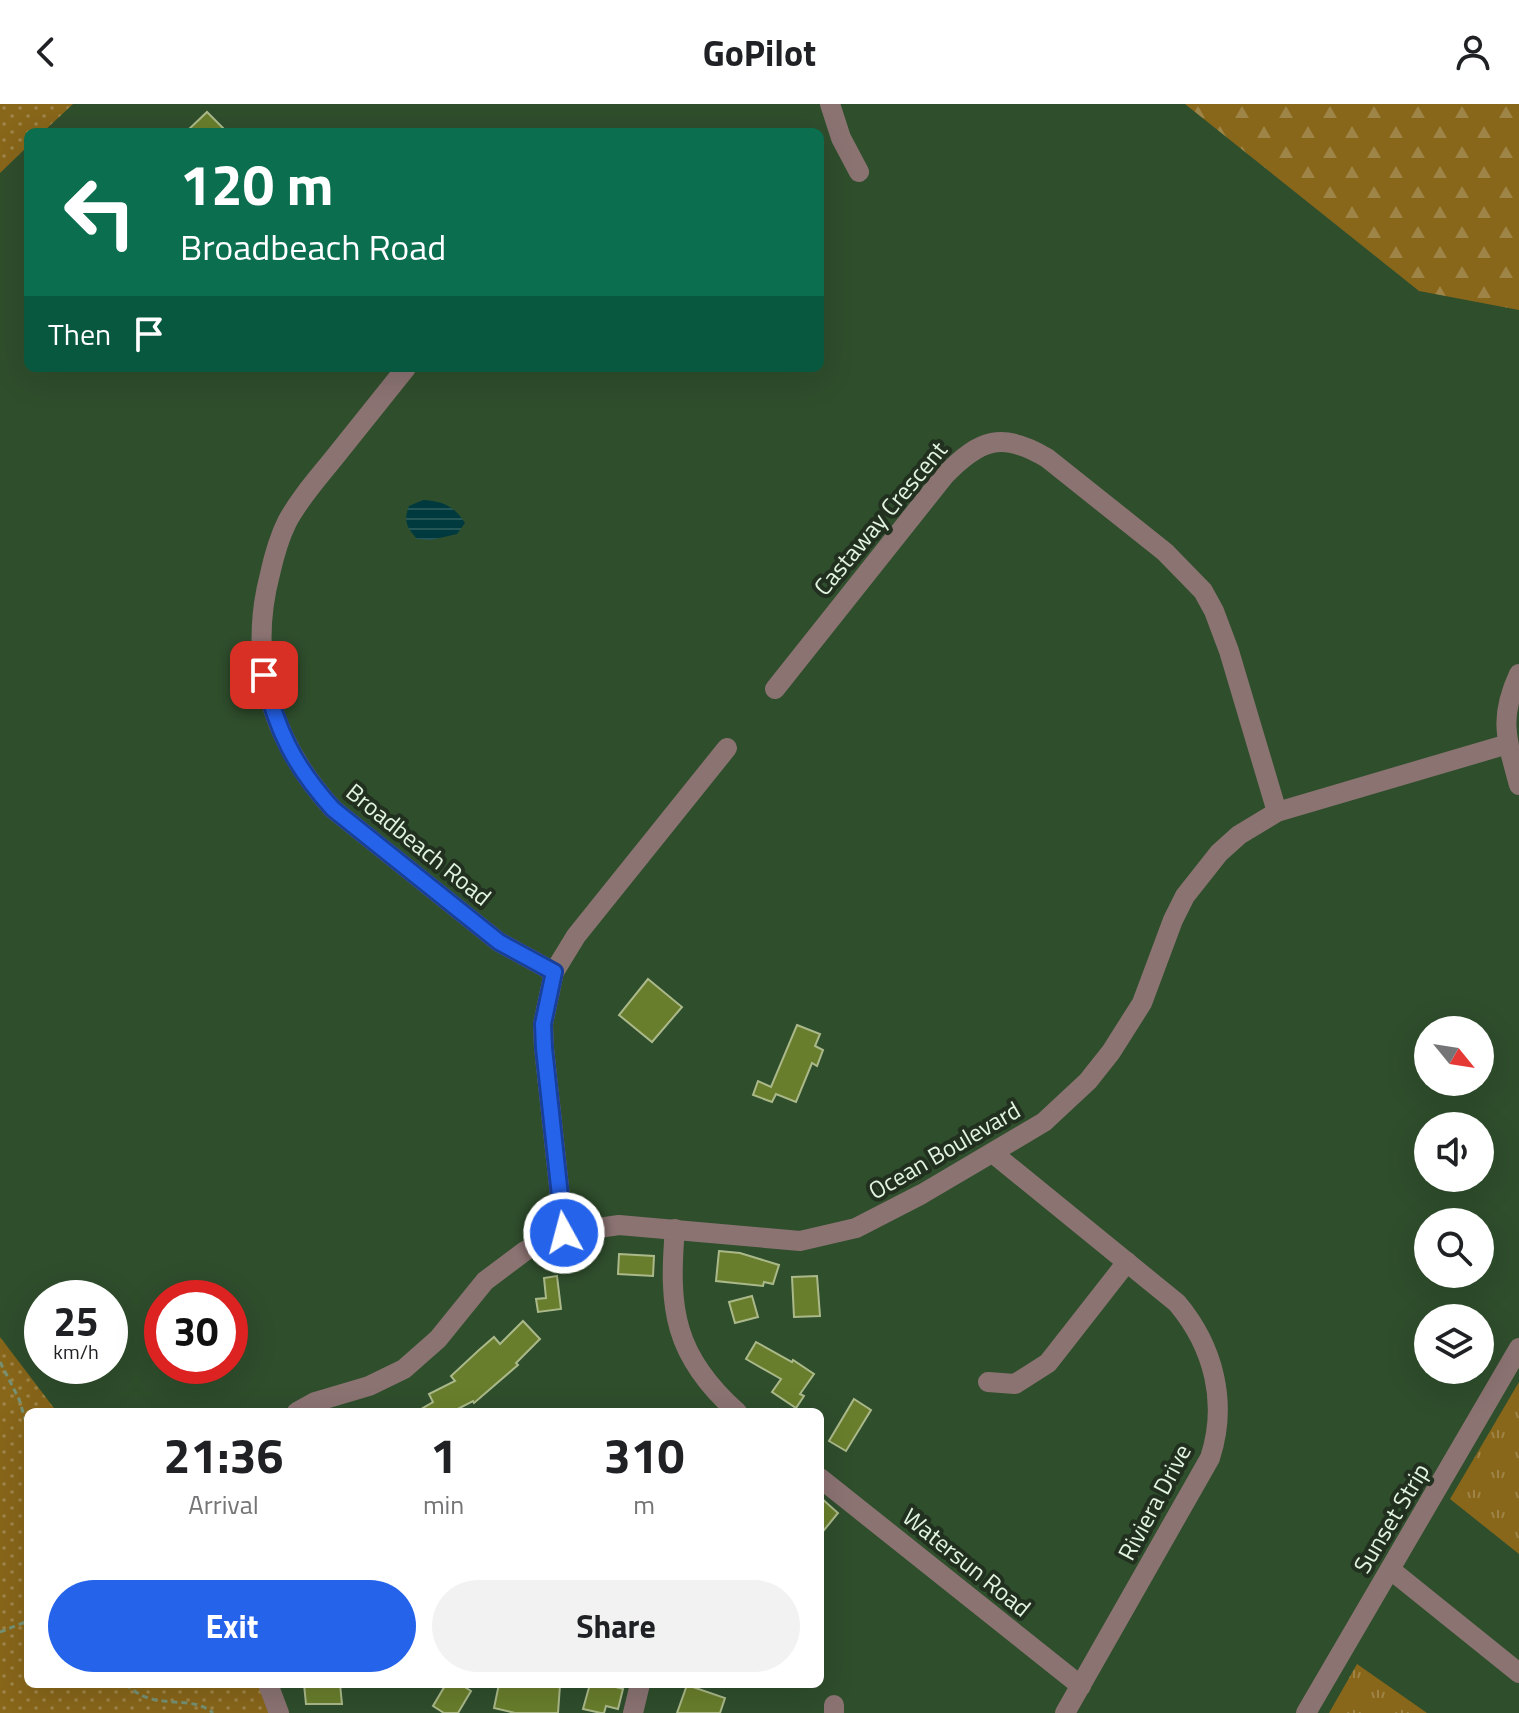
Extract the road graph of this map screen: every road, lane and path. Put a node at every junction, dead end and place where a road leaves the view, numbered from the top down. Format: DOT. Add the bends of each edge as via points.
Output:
graph roads {
  1 [pos="830,104"];
  2 [pos="859,172"];
  3 [pos="403,372"];
  4 [pos="1519,674"];
  5 [pos="775,689"];
  6 [pos="1508,744"];
  7 [pos="727,748"];
  8 [pos="1519,785"];
  9 [pos="1277,812"];
  10 [pos="554,972"];
  11 [pos="994,1154"];
  12 [pos="675,1229"];
  13 [pos="564,1233"];
  14 [pos="1127,1262"];
  15 [pos="1519,1348"];
  16 [pos="0,1363"];
  17 [pos="988,1382"];
  18 [pos="304,1408"];
  19 [pos="733,1408"];
  20 [pos="24,1416"];
  21 [pos="824,1481"];
  22 [pos="1391,1570"];
  23 [pos="24,1623"];
  24 [pos="0,1632"];
  25 [pos="1519,1673"];
  26 [pos="1081,1686"];
  27 [pos="132,1688"];
  28 [pos="270,1688"];
  29 [pos="639,1688"];
  30 [pos="213,1713"];
  31 [pos="279,1713"];
  32 [pos="633,1713"];
  33 [pos="1065,1713"];
  34 [pos="1306,1713"];
  1 -- 2 [label="street"];
  3 -- 10 [label="street, Broadbeach Road" via="319,477 287,523 275,553 260,646 271,706 296,762 333,809 499,942"];
  4 -- 6 [label="street" via="1507,704"];
  5 -- 9 [label="street, Castaway Crescent" via="967,453 987,443 1028,446 1165,552 1203,591 1229,651"];
  6 -- 8 [label="street"];
  6 -- 9 [label="street, Ocean Boulevard"];
  7 -- 10 [label="street" via="576,936"];
  9 -- 11 [label="street, Ocean Boulevard" via="1219,853 1185,896 1142,1003 1088,1081 1044,1122"];
  10 -- 13 [label="street" via="543,1024"];
  11 -- 12 [label="street, Ocean Boulevard" via="877,1219 815,1240"];
  11 -- 14 [label="street, Riviera Drive"];
  12 -- 13 [label="street, Ocean Boulevard" via="619,1225"];
  12 -- 19 [label="street" via="671,1288 678,1327 697,1368"];
  13 -- 18 [label="street, Ocean Boulevard" via="525,1251 485,1281 438,1339 404,1369"];
  14 -- 17 [label="street" via="1048,1363 1015,1384"];
  14 -- 26 [label="street, Riviera Drive" via="1164,1290 1197,1331 1217,1385 1218,1422 1201,1476"];
  15 -- 22 [label="street, Sunset Strip"];
  16 -- 20 [label="path"];
  21 -- 26 [label="street, Watersun Road"];
  22 -- 25 [label="street"];
  22 -- 34 [label="street, Sunset Strip"];
  23 -- 24 [label="path"];
  26 -- 33 [label="street, Riviera Drive"];
  27 -- 30 [label="path" via="155,1704 201,1706"];
  28 -- 31 [label="street"];
  29 -- 32 [label="street"];
}
